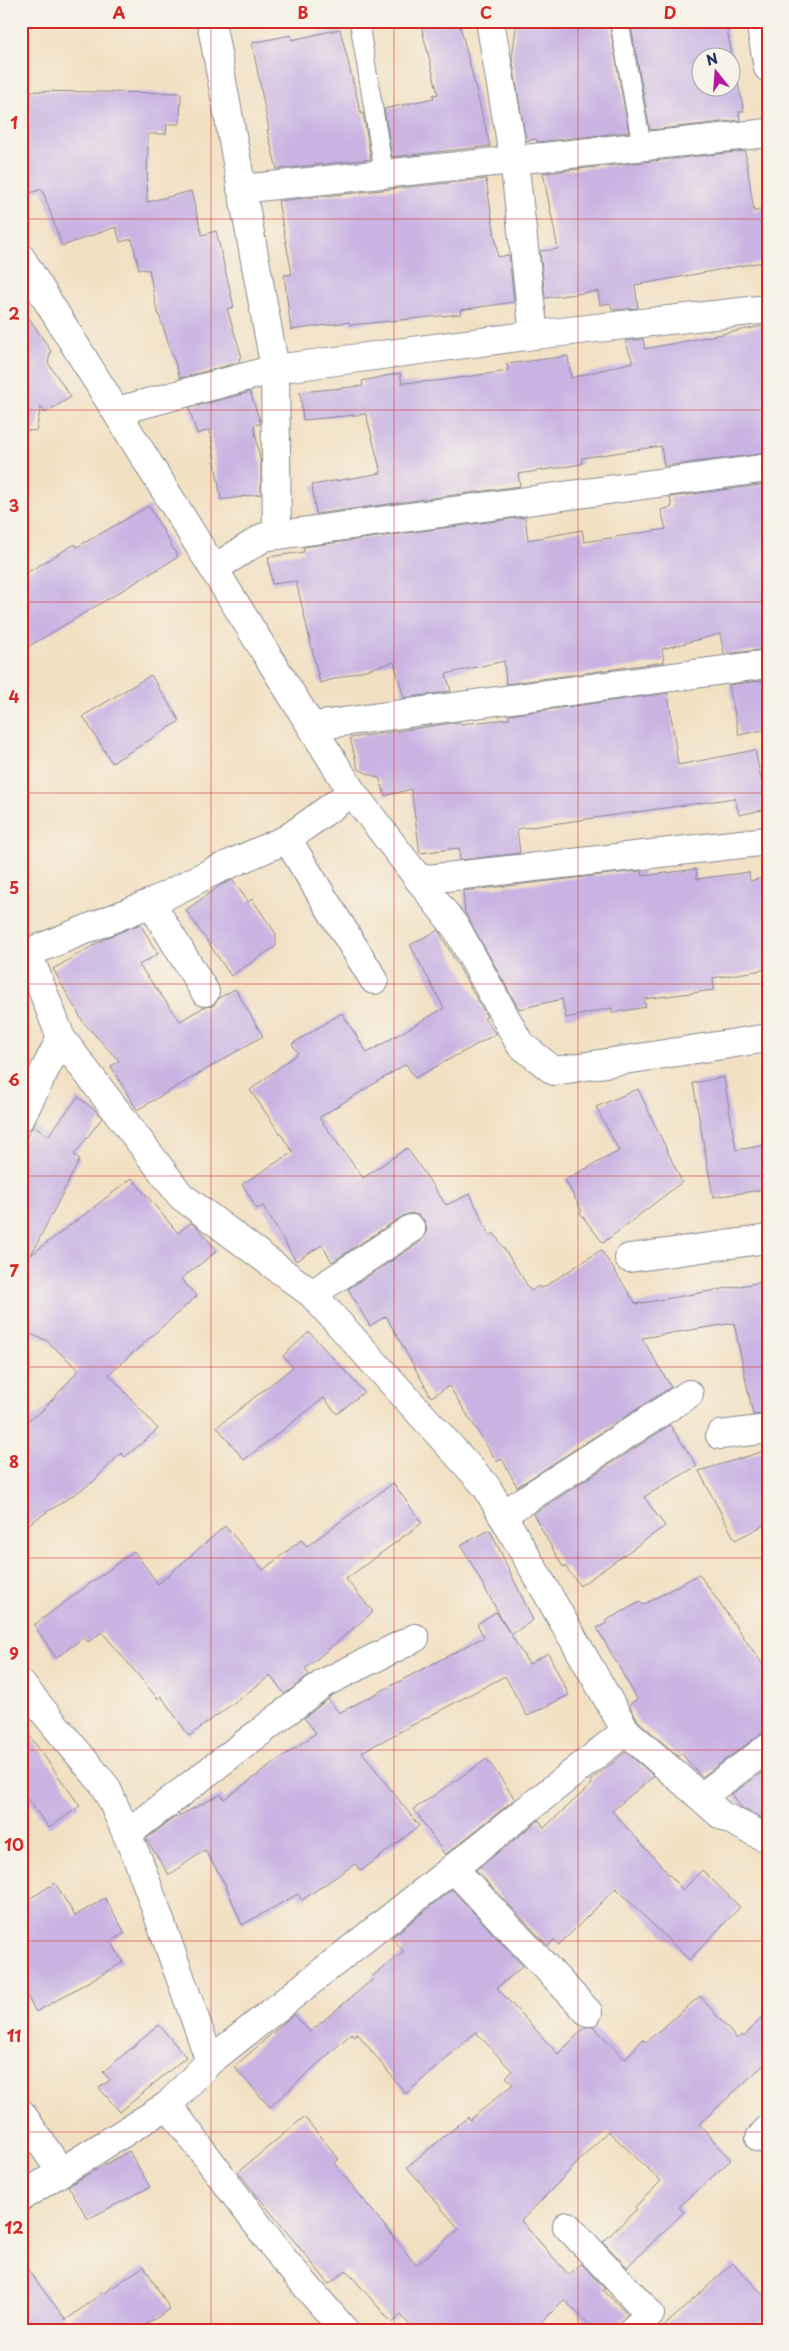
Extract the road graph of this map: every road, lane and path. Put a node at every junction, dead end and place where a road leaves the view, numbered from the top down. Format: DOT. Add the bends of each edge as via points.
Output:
graph roads {
  1 [pos="211,21"];
  2 [pos="360,21"];
  3 [pos="490,21"];
  4 [pos="618,21"];
  5 [pos="760,21"];
  6 [pos="768,68"];
  7 [pos="768,132"];
  8 [pos="642,146"];
  9 [pos="514,160"];
  10 [pos="384,173"];
  11 [pos="241,189"];
  12 [pos="21,258"];
  13 [pos="768,309"];
  14 [pos="534,335"];
  15 [pos="275,369"];
  16 [pos="118,411"];
  17 [pos="768,468"];
  18 [pos="277,535"];
  19 [pos="215,568"];
  20 [pos="768,664"];
  21 [pos="312,726"];
  22 [pos="352,792"];
  23 [pos="287,839"];
  24 [pos="768,841"];
  25 [pos="419,880"];
  26 [pos="151,903"];
  27 [pos="25,951"];
  28 [pos="374,980"];
  29 [pos="205,992"];
  30 [pos="61,1038"];
  31 [pos="768,1038"];
  32 [pos="21,1117"];
  33 [pos="411,1229"];
  34 [pos="768,1239"];
  35 [pos="629,1258"];
  36 [pos="312,1294"];
  37 [pos="689,1394"];
  38 [pos="768,1429"];
  39 [pos="720,1435"];
  40 [pos="502,1515"];
  41 [pos="415,1638"];
  42 [pos="21,1684"];
  43 [pos="626,1731"];
  44 [pos="768,1748"];
  45 [pos="701,1797"];
  46 [pos="126,1834"];
  47 [pos="768,1840"];
  48 [pos="453,1868"];
  49 [pos="588,2012"];
  50 [pos="210,2061"];
  51 [pos="168,2105"];
  52 [pos="21,2112"];
  53 [pos="61,2172"];
  54 [pos="21,2197"];
  55 [pos="567,2226"];
  56 [pos="344,2330"];
  57 [pos="633,2330"];
  1 -- 11 [label="street"];
  2 -- 10 [label="lane"];
  3 -- 9 [label="street"];
  4 -- 8 [label="lane"];
  5 -- 6 [label="street"];
  7 -- 8 [label="street"];
  8 -- 9 [label="street"];
  9 -- 10 [label="street"];
  9 -- 14 [label="street"];
  10 -- 11 [label="street"];
  11 -- 15 [label="street"];
  12 -- 16 [label="street"];
  13 -- 14 [label="street"];
  14 -- 15 [label="street"];
  15 -- 16 [label="street"];
  15 -- 18 [label="street"];
  16 -- 19 [label="street"];
  17 -- 18 [label="street"];
  18 -- 19 [label="street" via="264,538"];
  19 -- 21 [label="street"];
  20 -- 21 [label="street"];
  21 -- 22 [label="street"];
  22 -- 23 [label="street"];
  22 -- 25 [label="street"];
  23 -- 26 [label="street" via="214,870"];
  23 -- 28 [label="street"];
  24 -- 25 [label="street"];
  25 -- 31 [label="street" via="457,929 520,1044 554,1070"];
  26 -- 27 [label="street"];
  26 -- 29 [label="street"];
  27 -- 30 [label="street"];
  30 -- 32 [label="street"];
  30 -- 36 [label="street" via="181,1196"];
  33 -- 36 [label="street"];
  34 -- 35 [label="street"];
  36 -- 40 [label="street" via="486,1486"];
  37 -- 40 [label="street"];
  38 -- 39 [label="street"];
  40 -- 43 [label="street"];
  41 -- 46 [label="street" via="324,1683"];
  42 -- 46 [label="street" via="106,1788"];
  43 -- 45 [label="street"];
  43 -- 48 [label="street"];
  44 -- 45 [label="street"];
  45 -- 47 [label="street" via="721,1815"];
  46 -- 50 [label="street"];
  48 -- 49 [label="street"];
  48 -- 50 [label="street"];
  50 -- 51 [label="street"];
  51 -- 53 [label="street"];
  51 -- 56 [label="street" via="284,2260"];
  52 -- 53 [label="street"];
  53 -- 54 [label="street"];
  55 -- 57 [label="street" via="650,2314"];
}
